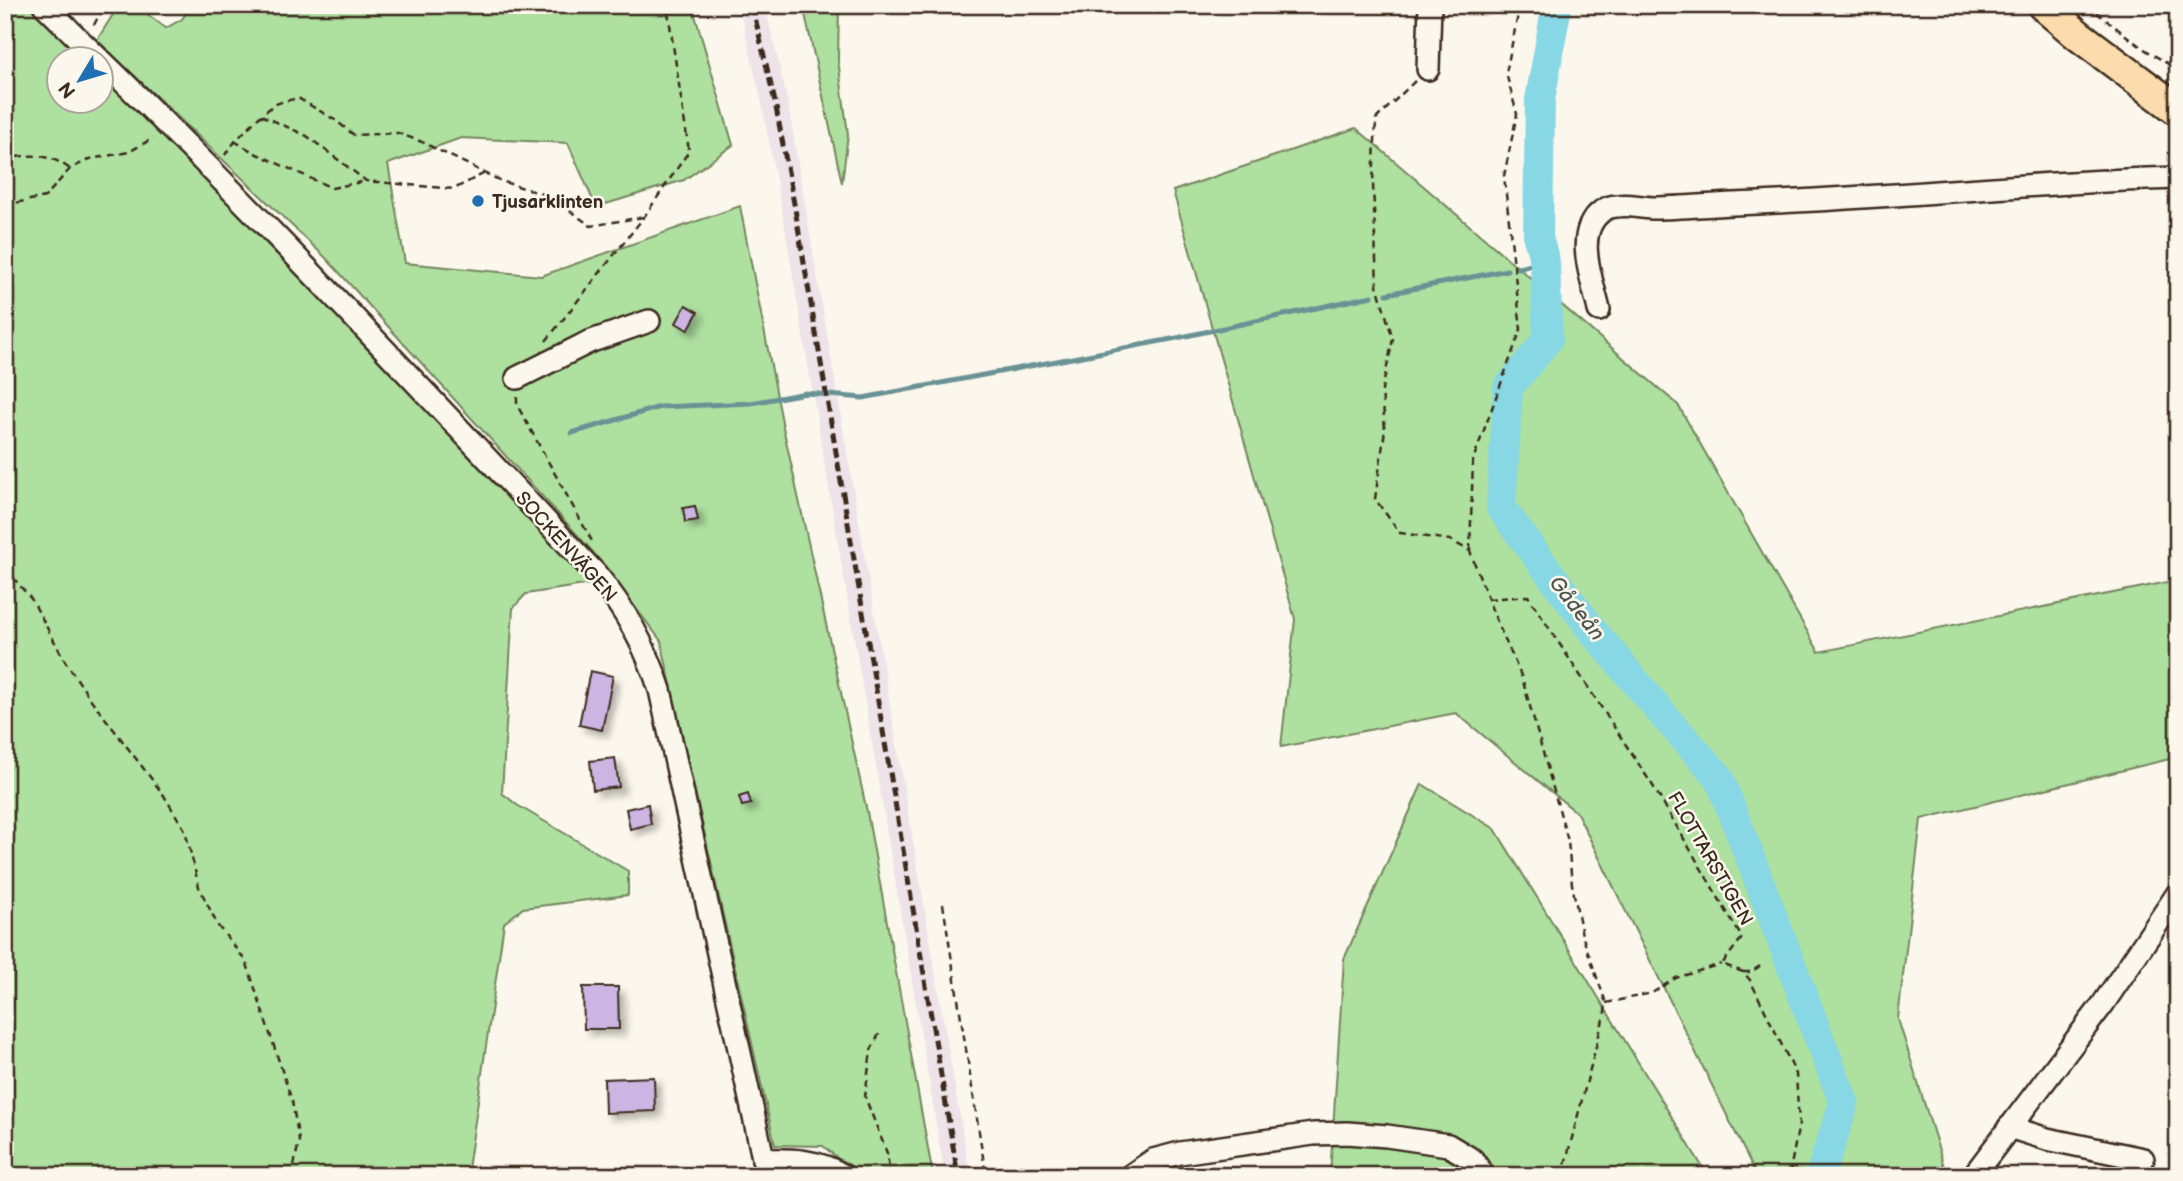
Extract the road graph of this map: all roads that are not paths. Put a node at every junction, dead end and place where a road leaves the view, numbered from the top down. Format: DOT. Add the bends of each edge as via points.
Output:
graph roads {
  1 [pos="44,5"];
  2 [pos="1430,5"];
  3 [pos="2043,5"];
  4 [pos="86,46"];
  5 [pos="1428,69"];
  6 [pos="116,75"];
  7 [pos="2171,102"];
  8 [pos="2178,178"];
  9 [pos="1599,310"];
  10 [pos="649,321"];
  11 [pos="517,378"];
  12 [pos="2178,893"];
  13 [pos="2009,1127"];
  14 [pos="2143,1159"];
  15 [pos="765,1168"];
  16 [pos="844,1176"];
  17 [pos="1130,1176"];
  18 [pos="1484,1176"];
  19 [pos="1973,1176"];
  1 -- 4 [label="street, SOCKENVÄGEN"];
  2 -- 5 [label="street"];
  3 -- 7 [label="highway"];
  6 -- 15 [label="street, SOCKENVÄGEN" via="200,157 596,574 627,614 660,690"];
  8 -- 9 [label="street" via="1672,208 1615,206 1592,221 1587,235"];
  10 -- 11 [label="street" via="589,342"];
  12 -- 13 [label="street" via="2103,1004"];
  13 -- 14 [label="street"];
  13 -- 19 [label="street"];
  15 -- 16 [label="street" via="796,1159 821,1164"];
  17 -- 18 [label="street" via="1153,1160 1180,1153 1347,1133 1448,1145 1473,1160"];
}
